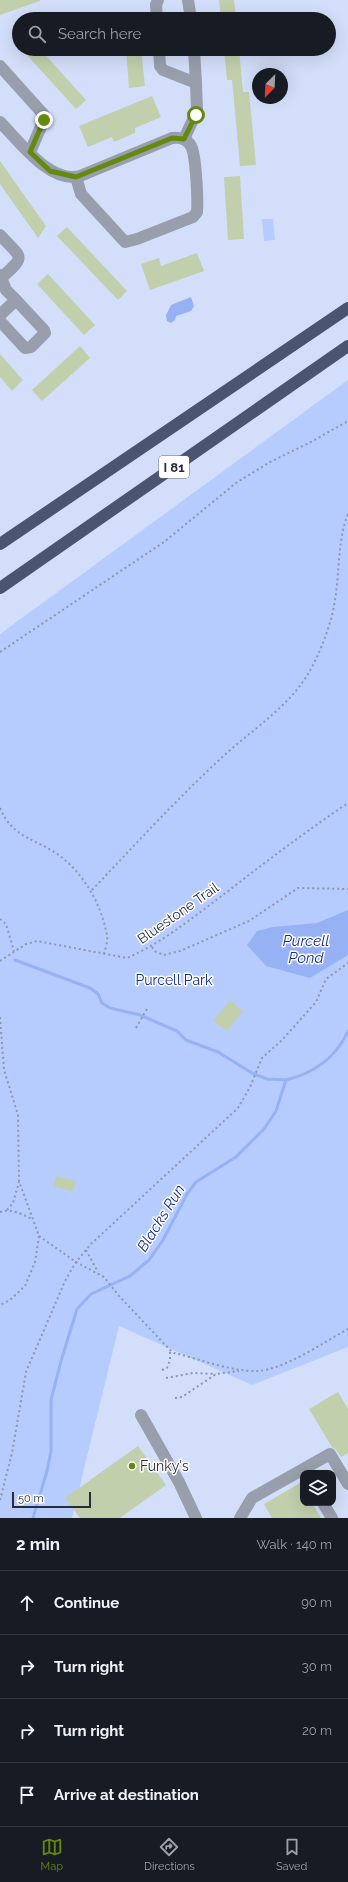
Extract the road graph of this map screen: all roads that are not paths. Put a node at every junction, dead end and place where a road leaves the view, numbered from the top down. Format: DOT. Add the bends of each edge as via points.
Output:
graph roads {
  1 [pos="158,0"];
  2 [pos="188,0"];
  3 [pos="156,12"];
  4 [pos="190,12"];
  5 [pos="159,56"];
  6 [pos="194,56"];
  7 [pos="0,66"];
  8 [pos="196,84"];
  9 [pos="0,122"];
  10 [pos="184,139"];
  11 [pos="30,152"];
  12 [pos="76,177"];
  13 [pos="0,235"];
  14 [pos="1,277"];
  15 [pos="16,300"];
  16 [pos="348,308"];
  17 [pos="0,315"];
  18 [pos="0,321"];
  19 [pos="348,346"];
  20 [pos="0,544"];
  21 [pos="0,588"];
  22 [pos="141,1415"];
  23 [pos="306,1470"];
  24 [pos="300,1474"];
  25 [pos="347,1481"];
  26 [pos="325,1506"];
  27 [pos="196,1518"];
  28 [pos="240,1518"];
  29 [pos="332,1518"];
  1 -- 3 [label="lane"];
  2 -- 4 [label="lane"];
  5 -- 8 [label="lane" via="163,70"];
  6 -- 8 [label="lane"];
  7 -- 11 [label="lane" via="43,114 43,122"];
  8 -- 10 [label="lane" via="197,111"];
  9 -- 11 [label="lane"];
  10 -- 12 [label="lane" via="172,138"];
  10 -- 12 [label="lane" via="191,145 194,155 197,212 193,217 128,242 122,240 80,193"];
  11 -- 12 [label="lane" via="50,171"];
  13 -- 14 [label="lane" via="19,258 18,262"];
  14 -- 15 [label="lane" via="6,290"];
  15 -- 17 [label="lane"];
  15 -- 18 [label="lane" via="44,330 44,334 31,348 25,348"];
  16 -- 20 [label="highway, I 81"];
  19 -- 21 [label="highway, I 81"];
  22 -- 27 [label="lane"];
  23 -- 25 [label="lane" via="330,1454"];
  24 -- 28 [label="lane" via="252,1498"];
  26 -- 29 [label="lane"];
}
